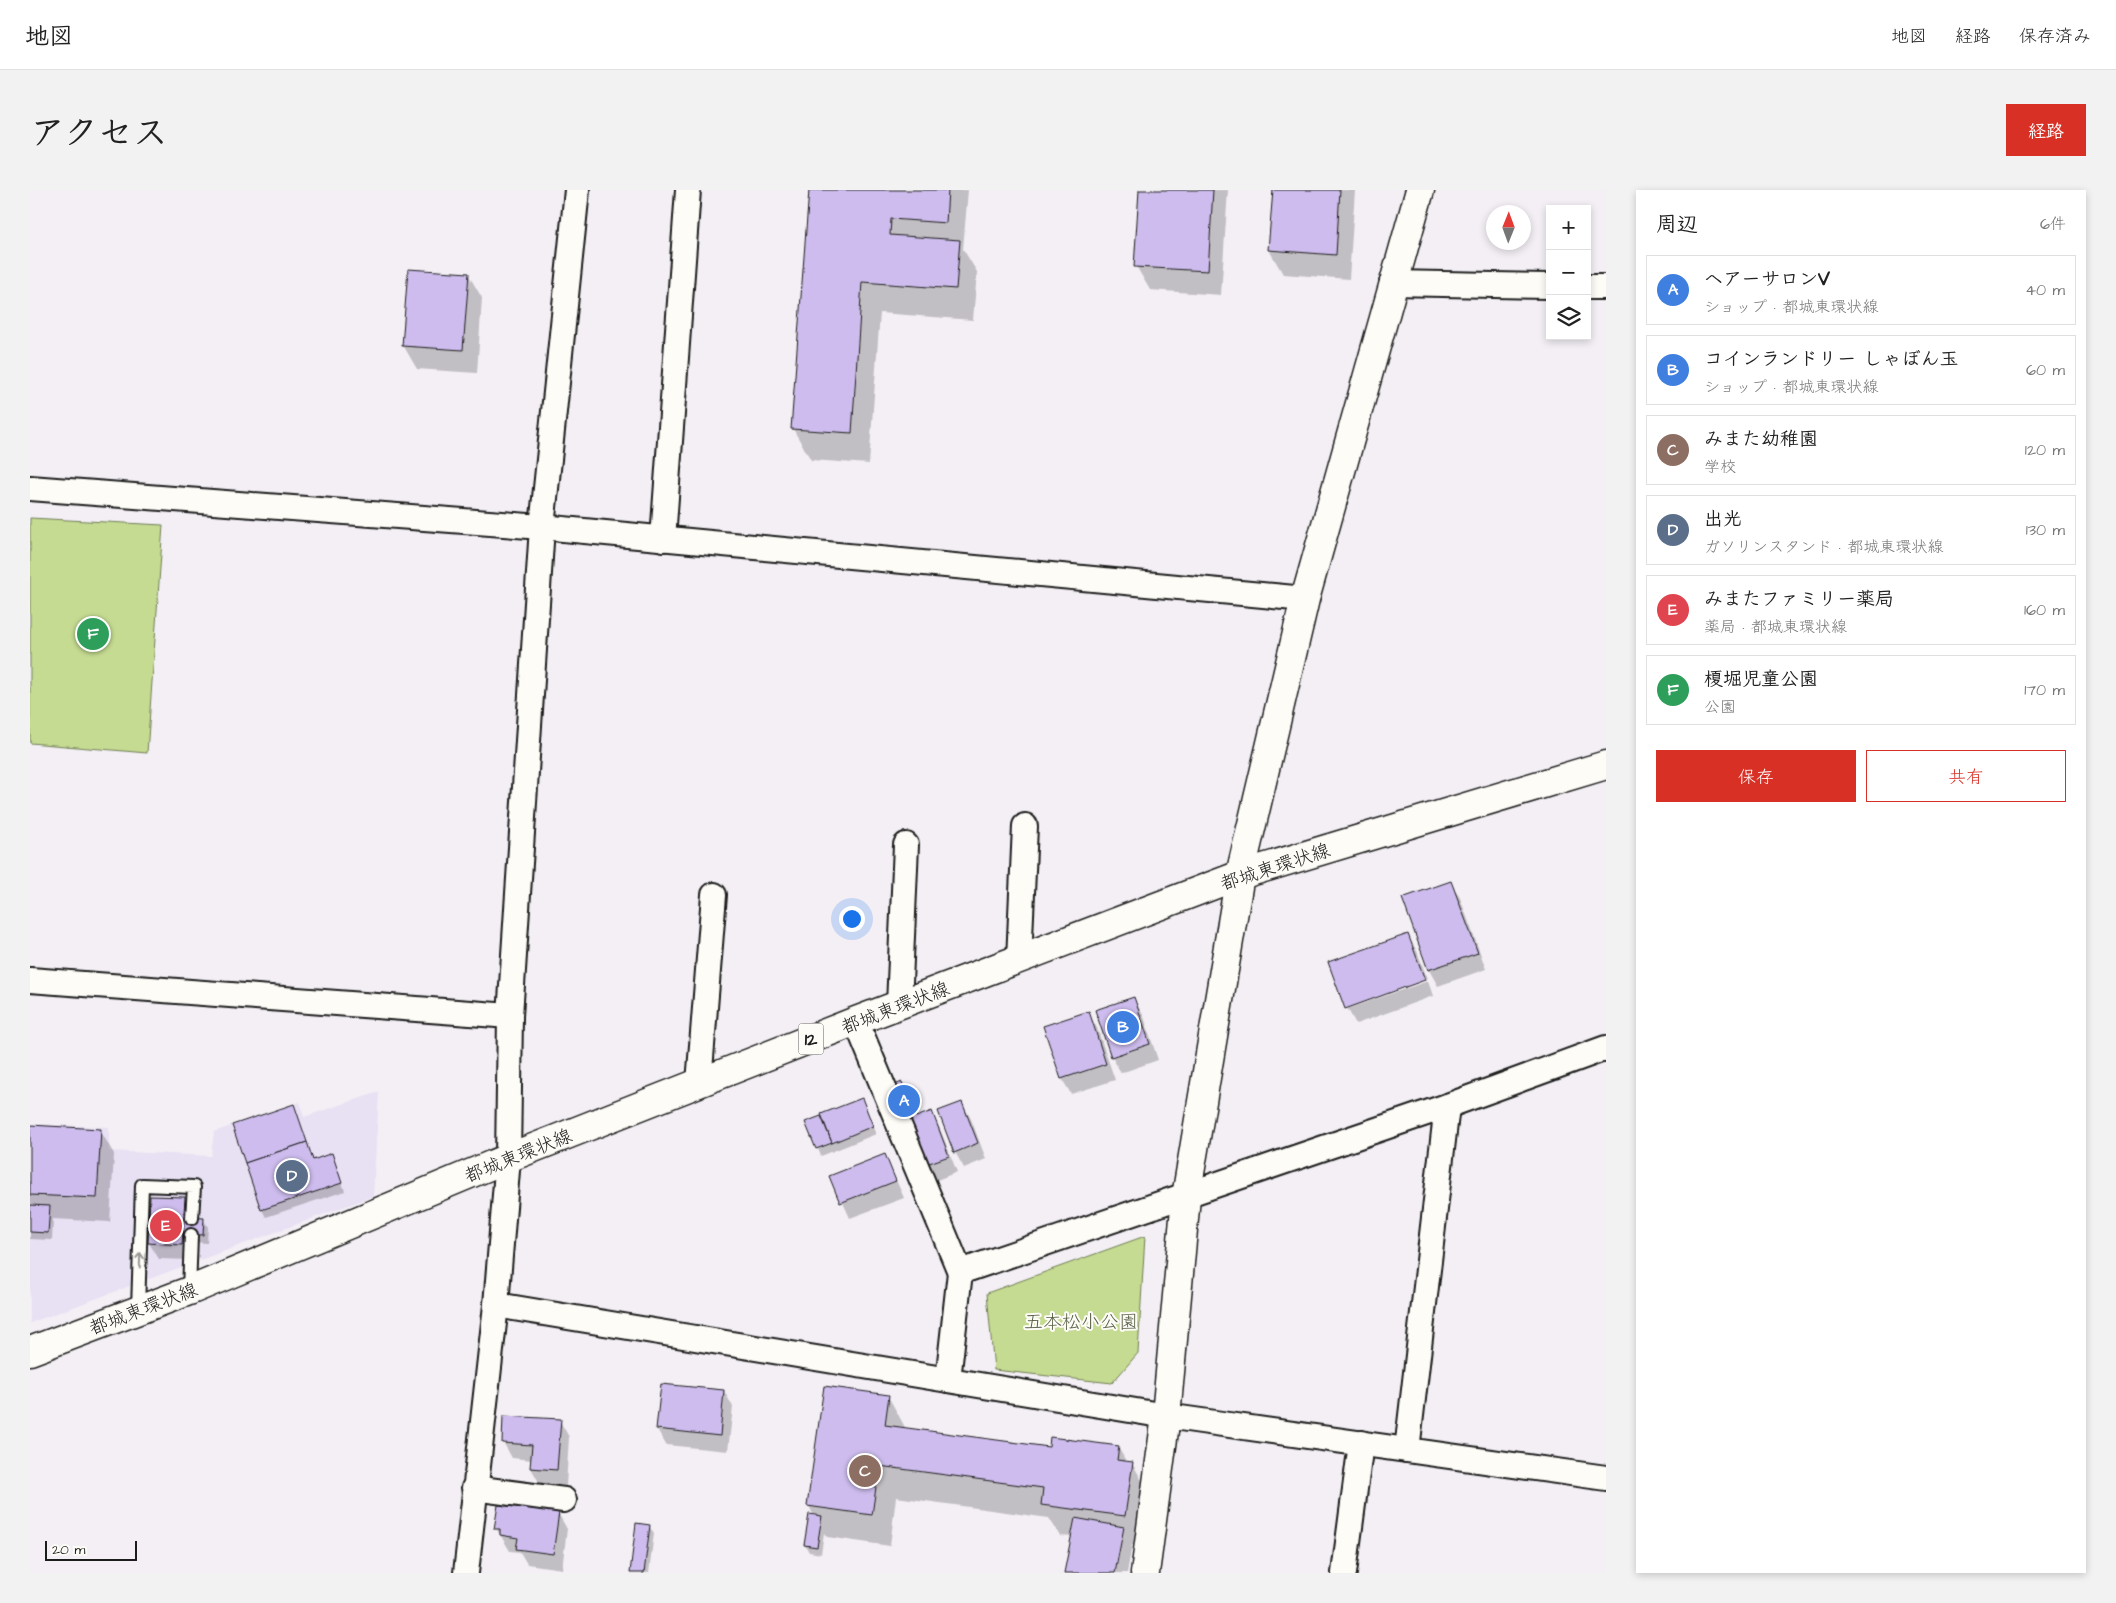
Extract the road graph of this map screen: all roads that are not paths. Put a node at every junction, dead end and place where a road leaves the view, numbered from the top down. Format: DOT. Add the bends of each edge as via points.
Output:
graph roads {
  1 [pos="577,190"];
  2 [pos="688,190"];
  3 [pos="1420,190"];
  4 [pos="1392,283"];
  5 [pos="1546,286"];
  6 [pos="1591,287"];
  7 [pos="1606,287"];
  8 [pos="30,488"];
  9 [pos="542,528"];
  10 [pos="663,539"];
  11 [pos="1305,598"];
  12 [pos="1606,765"];
  13 [pos="1025,826"];
  14 [pos="906,845"];
  15 [pos="1240,875"];
  16 [pos="714,895"];
  17 [pos="1019,960"];
  18 [pos="30,980"];
  19 [pos="899,1005"];
  20 [pos="510,1016"];
  21 [pos="856,1021"];
  22 [pos="1606,1048"];
  23 [pos="699,1083"];
  24 [pos="1447,1106"];
  25 [pos="508,1158"];
  26 [pos="1186,1197"];
  27 [pos="192,1218"];
  28 [pos="192,1235"];
  29 [pos="960,1272"];
  30 [pos="189,1291"];
  31 [pos="496,1305"];
  32 [pos="138,1309"];
  33 [pos="30,1351"];
  34 [pos="948,1380"];
  35 [pos="1166,1416"];
  36 [pos="1361,1443"];
  37 [pos="1407,1450"];
  38 [pos="1606,1478"];
  39 [pos="474,1488"];
  40 [pos="564,1500"];
  41 [pos="466,1573"];
  42 [pos="1145,1573"];
  43 [pos="1344,1573"];
  1 -- 9 [label="street"];
  2 -- 10 [label="street"];
  3 -- 4 [label="main road"];
  4 -- 5 [label="street"];
  4 -- 11 [label="main road"];
  6 -- 7 [label="street"];
  8 -- 9 [label="street"];
  9 -- 10 [label="street"];
  9 -- 20 [label="street"];
  10 -- 11 [label="street"];
  11 -- 15 [label="main road"];
  12 -- 15 [label="main road, 都城東環状線 / 12"];
  13 -- 17 [label="street"];
  14 -- 19 [label="street"];
  15 -- 17 [label="main road, 都城東環状線 / 12"];
  15 -- 26 [label="main road"];
  16 -- 23 [label="street"];
  17 -- 19 [label="main road, 都城東環状線 / 12"];
  18 -- 20 [label="street"];
  19 -- 21 [label="main road, 都城東環状線 / 12"];
  20 -- 25 [label="street"];
  21 -- 23 [label="main road, 都城東環状線 / 12"];
  21 -- 29 [label="street"];
  22 -- 24 [label="street"];
  23 -- 25 [label="main road, 都城東環状線 / 12"];
  24 -- 26 [label="street"];
  24 -- 37 [label="street"];
  25 -- 30 [label="main road, 都城東環状線 / 12"];
  25 -- 31 [label="street"];
  26 -- 29 [label="street"];
  26 -- 35 [label="main road"];
  32 -- 27 [label="lane, one-way" via="142,1185 194,1187"];
  28 -- 30 [label="lane"];
  29 -- 34 [label="street"];
  30 -- 32 [label="main road, 都城東環状線 / 12"];
  31 -- 34 [label="street"];
  31 -- 39 [label="street"];
  32 -- 33 [label="main road, 都城東環状線 / 12"];
  34 -- 35 [label="street"];
  35 -- 36 [label="street"];
  35 -- 42 [label="main road"];
  36 -- 37 [label="street"];
  36 -- 43 [label="street"];
  37 -- 38 [label="street"];
  39 -- 40 [label="street"];
  39 -- 41 [label="street"];
}
